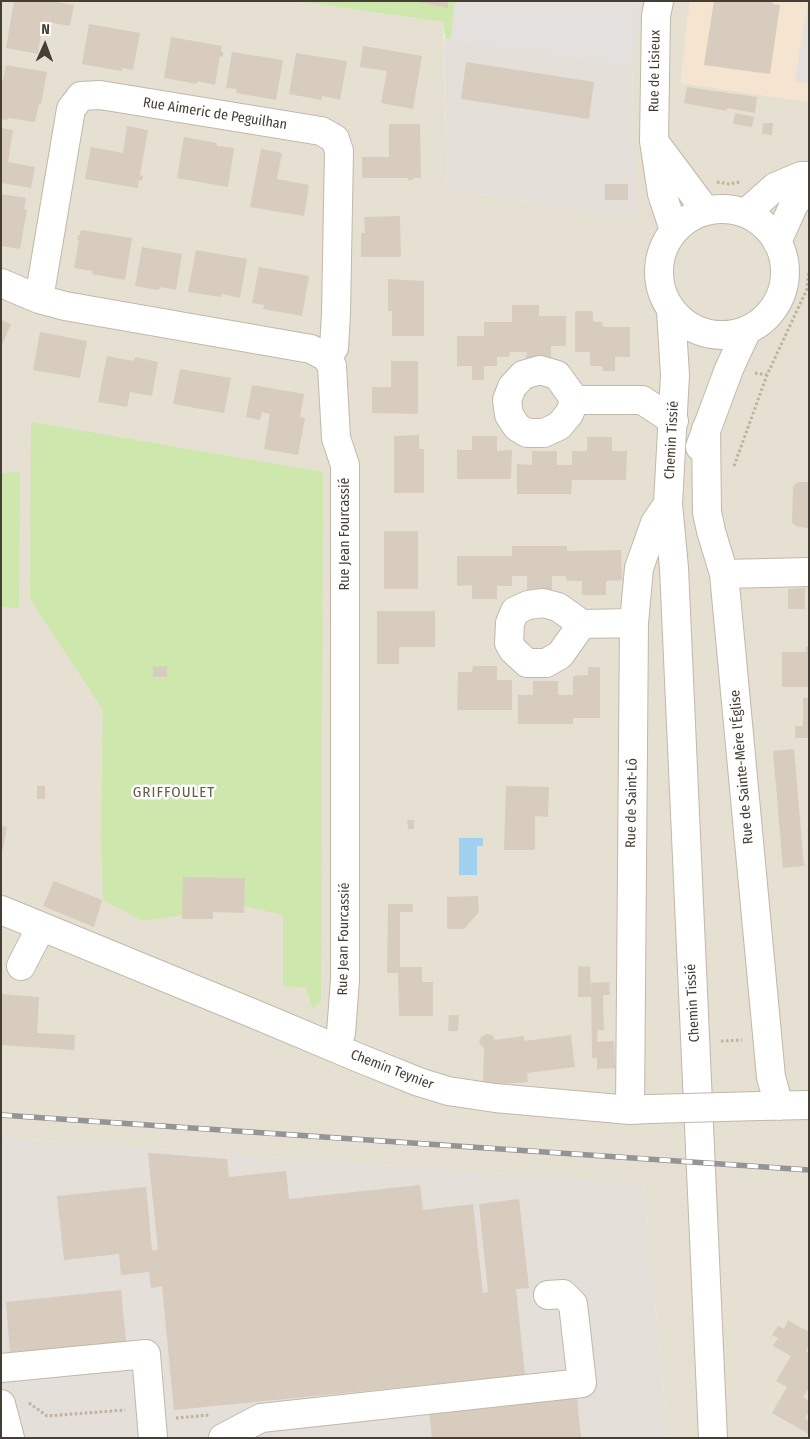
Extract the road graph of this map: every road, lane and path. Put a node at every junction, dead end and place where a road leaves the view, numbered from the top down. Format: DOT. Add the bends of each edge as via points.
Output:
graph roads {
  1 [pos="659,1"];
  2 [pos="654,141"];
  3 [pos="809,176"];
  4 [pos="714,182"];
  5 [pos="775,187"];
  6 [pos="809,191"];
  7 [pos="706,211"];
  8 [pos="746,214"];
  9 [pos="674,230"];
  10 [pos="777,242"];
  11 [pos="1,283"];
  12 [pos="38,299"];
  13 [pos="671,310"];
  14 [pos="747,330"];
  15 [pos="326,357"];
  16 [pos="675,375"];
  17 [pos="575,400"];
  18 [pos="642,400"];
  19 [pos="674,421"];
  20 [pos="706,429"];
  21 [pos="668,504"];
  22 [pos="674,568"];
  23 [pos="809,572"];
  24 [pos="724,574"];
  25 [pos="634,623"];
  26 [pos="582,624"];
  27 [pos="1,910"];
  28 [pos="41,926"];
  29 [pos="21,966"];
  30 [pos="335,1048"];
  31 [pos="809,1105"];
  32 [pos="769,1106"];
  33 [pos="640,1109"];
  34 [pos="548,1295"];
  35 [pos="7,1368"];
  36 [pos="1,1404"];
  37 [pos="150,1408"];
  38 [pos="10,1438"];
  39 [pos="152,1438"];
  40 [pos="223,1438"];
  41 [pos="713,1438"];
  1 -- 2 [label="street, Rue de Lisieux"];
  2 -- 7 [label="street"];
  2 -- 9 [label="street, Rue de Lisieux" via="662,194"];
  3 -- 5 [label="street" via="800,176"];
  4 -- 5 [label="path" via="765,181"];
  5 -- 8 [label="street"];
  6 -- 10 [label="street" via="794,202"];
  7 -- 8 [label="street" via="735,210"];
  7 -- 9 [label="street" via="685,220"];
  8 -- 10 [label="street" via="763,224"];
  9 -- 13 [label="street" via="663,246 658,267 659,285"];
  10 -- 14 [label="street" via="785,268 782,291 768,316"];
  11 -- 12 [label="street"];
  12 -- 15 [label="street" via="311,349"];
  12 -- 15 [label="street, Rue Aimeric de Peguilhan" via="71,109 81,96 100,95 321,131 335,139 339,151 334,348"];
  13 -- 14 [label="street" via="682,322 710,334 732,335"];
  13 -- 16 [label="street, Chemin Tissié"];
  14 -- 20 [label="street, Chemin Tissié"];
  15 -- 30 [label="street, Rue Jean Fourcassié" via="332,366 336,438 345,465 345,980 341,1033"];
  16 -- 18 [label="street"];
  16 -- 19 [label="street, Chemin Tissié"];
  17 -- 18 [label="street"];
  18 -- 19 [label="street"];
  19 -- 21 [label="street, Chemin Tissié"];
  20 -- 22 [label="street, Chemin Tissié" via="692,477"];
  20 -- 24 [label="street, Rue de Sainte-Mère l'Église" via="707,512"];
  21 -- 22 [label="street, Chemin Tissié"];
  21 -- 25 [label="street, Rue de Saint-Lô" via="655,523 639,568"];
  22 -- 41 [label="street, Chemin Tissié"];
  23 -- 24 [label="street"];
  24 -- 32 [label="street, Rue de Sainte-Mère l'Église" via="771,1077"];
  25 -- 26 [label="street"];
  25 -- 33 [label="street, Rue de Saint-Lô"];
  27 -- 28 [label="street, Chemin Teynier"];
  28 -- 29 [label="street"];
  28 -- 30 [label="street, Chemin Teynier"];
  30 -- 33 [label="street, Chemin Teynier" via="419,1082 448,1090 495,1098"];
  31 -- 32 [label="street, Chemin Teynier"];
  32 -- 33 [label="street, Chemin Teynier, bridge"];
  34 -- 40 [label="street" via="563,1294 573,1304 582,1383 261,1418"];
  35 -- 37 [label="path" via="30,1405 47,1416"];
  35 -- 37 [label="street" via="146,1354"];
  36 -- 38 [label="street"];
  37 -- 39 [label="street"];
}
